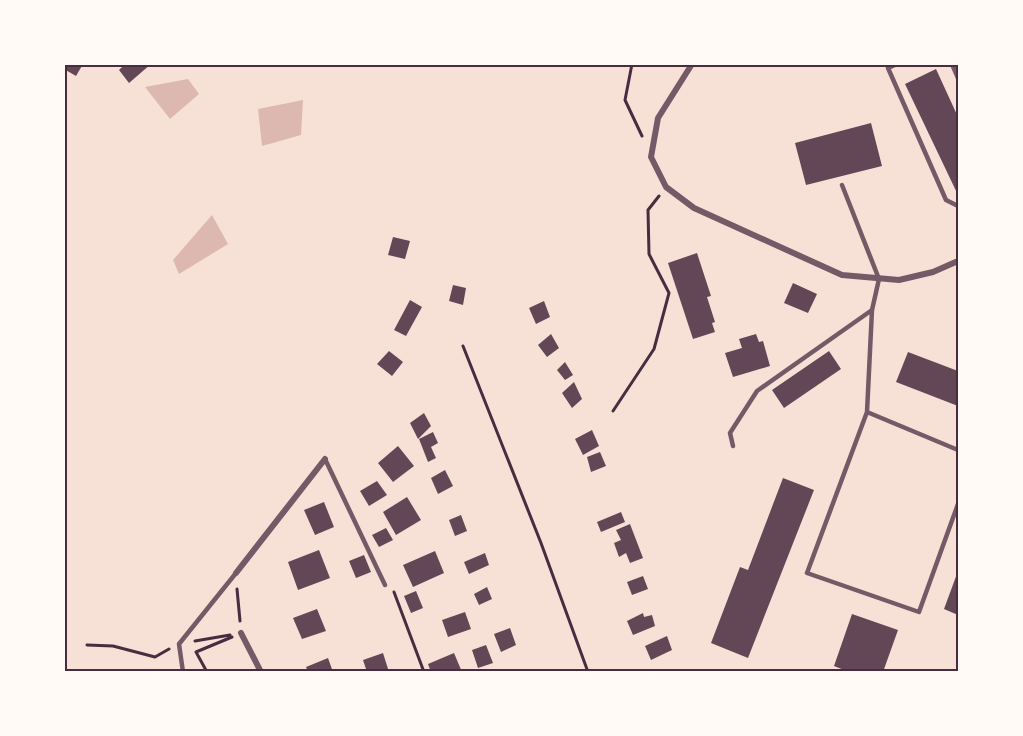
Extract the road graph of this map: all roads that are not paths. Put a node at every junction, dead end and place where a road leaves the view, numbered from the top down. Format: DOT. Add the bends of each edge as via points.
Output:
graph roads {
  1 [pos="692,64"];
  2 [pos="897,64"];
  3 [pos="952,64"];
  4 [pos="958,78"];
  5 [pos="842,185"];
  6 [pos="958,206"];
  7 [pos="958,261"];
  8 [pos="879,279"];
  9 [pos="872,310"];
  10 [pos="867,412"];
  11 [pos="733,447"];
  12 [pos="958,450"];
  13 [pos="325,459"];
  14 [pos="958,504"];
  15 [pos="236,573"];
  16 [pos="385,585"];
  17 [pos="241,633"];
  18 [pos="183,672"];
  19 [pos="261,672"];
  1 -- 8 [label="street" via="658,118 651,157 666,187 694,208 831,270"];
  2 -- 6 [label="lane" via="888,68 946,200"];
  3 -- 4 [label="lane"];
  5 -- 8 [label="lane"];
  7 -- 8 [label="street" via="899,280"];
  8 -- 9 [label="lane"];
  9 -- 10 [label="lane"];
  9 -- 11 [label="lane" via="757,391 730,433"];
  10 -- 12 [label="lane"];
  10 -- 14 [label="lane" via="807,573 918,612"];
  13 -- 15 [label="street"];
  13 -- 16 [label="lane"];
  15 -- 18 [label="lane" via="179,644"];
  17 -- 19 [label="street"];
}
